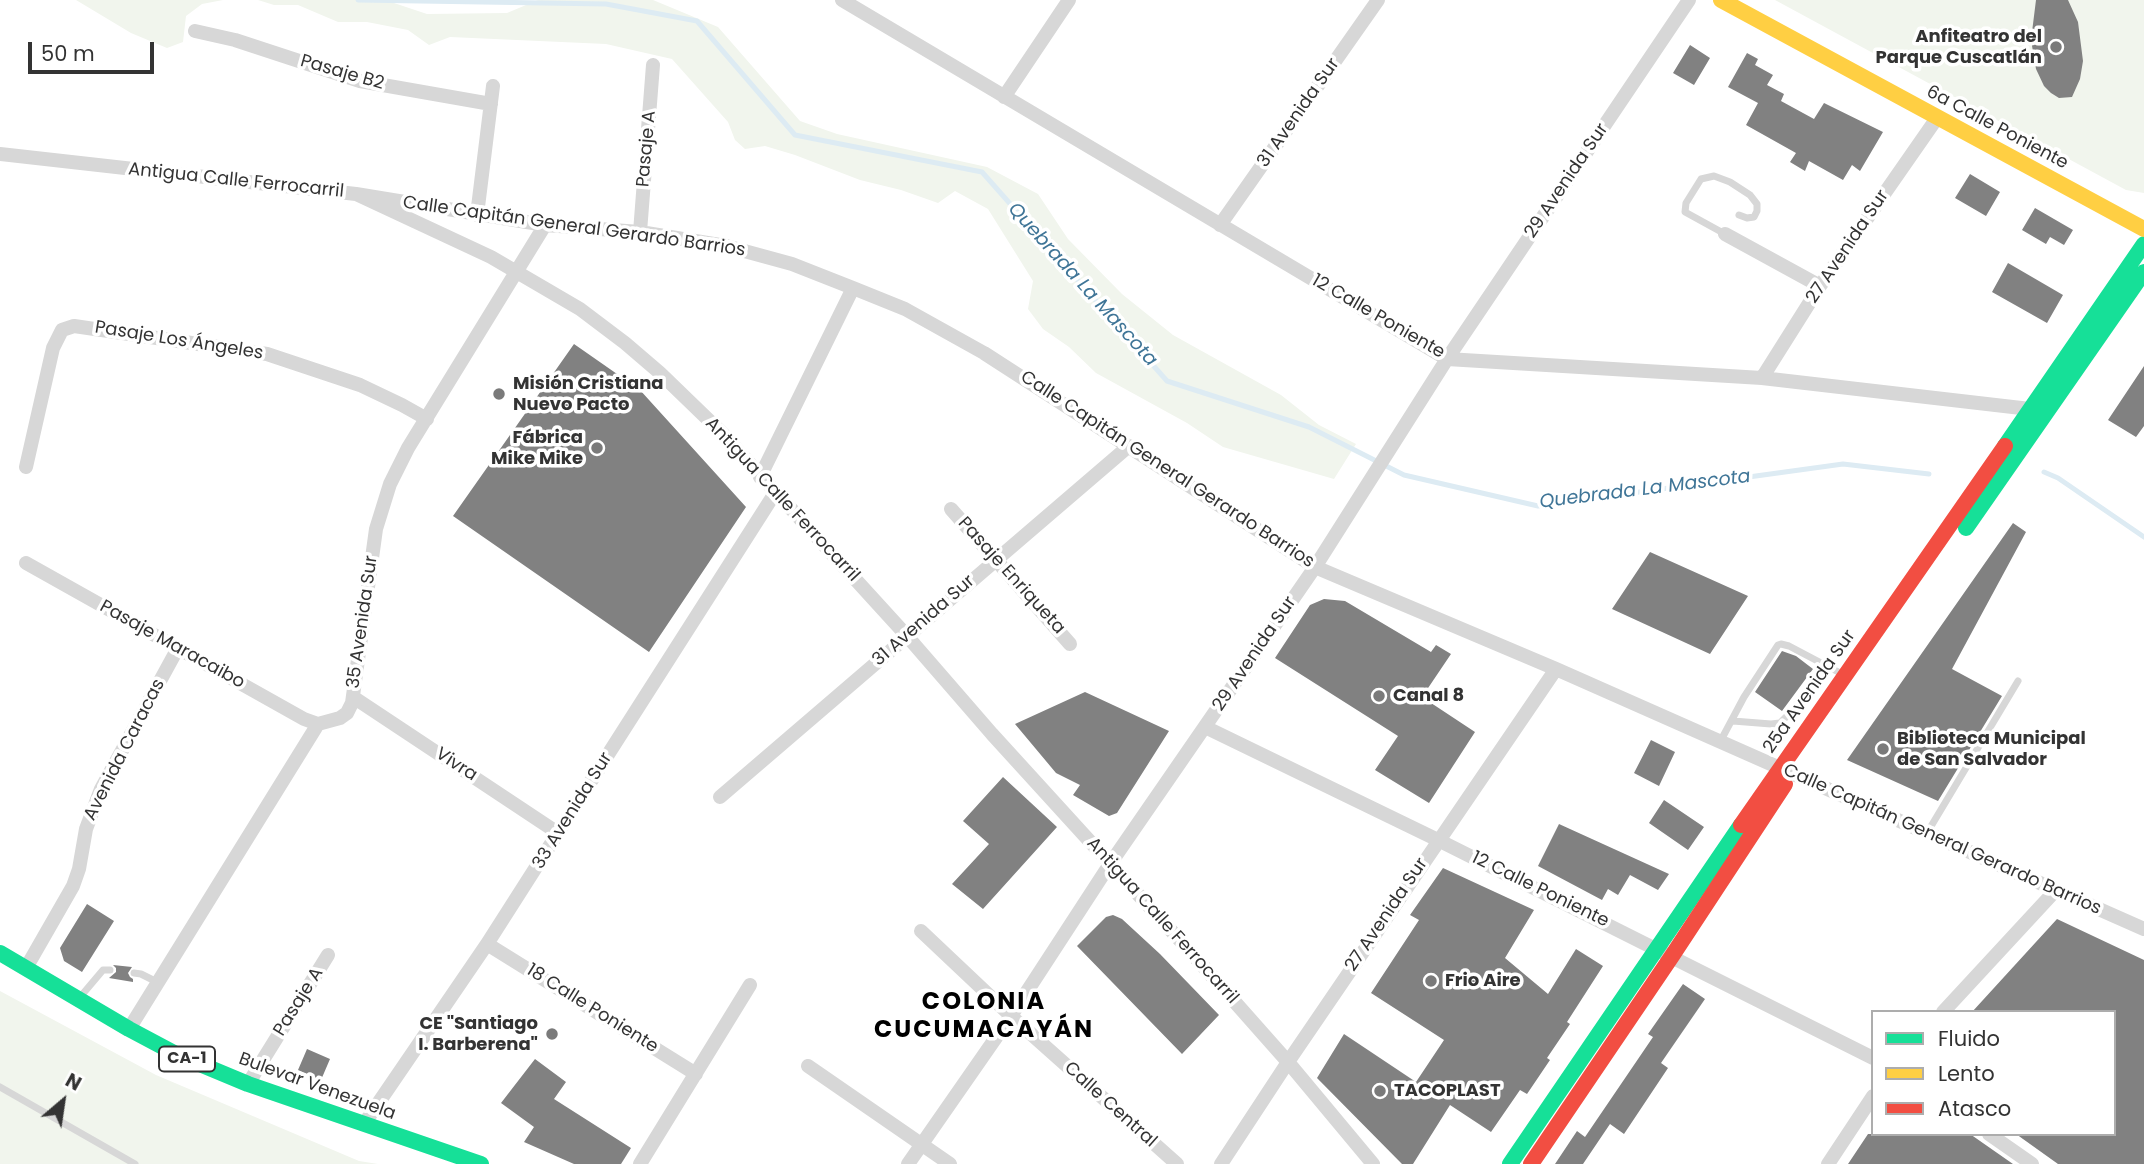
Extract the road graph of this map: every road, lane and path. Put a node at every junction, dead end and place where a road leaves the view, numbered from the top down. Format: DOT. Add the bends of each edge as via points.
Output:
graph roads {
  1 [pos="842,0"];
  2 [pos="1069,0"];
  3 [pos="1378,0"];
  4 [pos="1689,0"];
  5 [pos="1721,0"];
  6 [pos="195,31"];
  7 [pos="653,65"];
  8 [pos="494,86"];
  9 [pos="1004,97"];
  10 [pos="491,104"];
  11 [pos="1937,118"];
  12 [pos="0,154"];
  13 [pos="356,194"];
  14 [pos="477,215"];
  15 [pos="1739,215"];
  16 [pos="545,225"];
  17 [pos="1220,225"];
  18 [pos="2144,229"];
  19 [pos="640,232"];
  20 [pos="1726,234"];
  21 [pos="2144,244"];
  22 [pos="518,271"];
  23 [pos="2144,272"];
  24 [pos="1820,286"];
  25 [pos="853,288"];
  26 [pos="1447,359"];
  27 [pos="1762,378"];
  28 [pos="2030,409"];
  29 [pos="427,419"];
  30 [pos="1129,446"];
  31 [pos="26,467"];
  32 [pos="760,477"];
  33 [pos="775,493"];
  34 [pos="951,509"];
  35 [pos="996,560"];
  36 [pos="26,563"];
  37 [pos="1315,567"];
  38 [pos="907,636"];
  39 [pos="1070,644"];
  40 [pos="178,648"];
  41 [pos="1825,665"];
  42 [pos="1556,669"];
  43 [pos="1845,676"];
  44 [pos="2018,681"];
  45 [pos="353,697"];
  46 [pos="1733,721"];
  47 [pos="318,724"];
  48 [pos="1205,727"];
  49 [pos="1720,742"];
  50 [pos="1786,770"];
  51 [pos="720,797"];
  52 [pos="558,833"];
  53 [pos="1927,833"];
  54 [pos="1438,840"];
  55 [pos="1110,864"];
  56 [pos="2055,891"];
  57 [pos="2144,929"];
  58 [pos="921,931"];
  59 [pos="487,944"];
  60 [pos="1665,952"];
  61 [pos="0,953"];
  62 [pos="328,955"];
  63 [pos="26,968"];
  64 [pos="110,970"];
  65 [pos="134,973"];
  66 [pos="157,982"];
  67 [pos="750,985"];
  68 [pos="78,999"];
  69 [pos="1946,1010"];
  70 [pos="1010,1016"];
  71 [pos="129,1029"];
  72 [pos="1871,1057"];
  73 [pos="1288,1062"];
  74 [pos="808,1066"];
  75 [pos="696,1074"];
  76 [pos="248,1084"];
  77 [pos="0,1087"];
  78 [pos="1871,1099"];
  79 [pos="364,1124"];
  80 [pos="1992,1136"];
  81 [pos="922,1144"];
  82 [pos="135,1164"];
  83 [pos="481,1164"];
  84 [pos="640,1164"];
  85 [pos="908,1164"];
  86 [pos="950,1164"];
  87 [pos="1177,1164"];
  88 [pos="1221,1164"];
  89 [pos="1373,1164"];
  90 [pos="1510,1164"];
  91 [pos="1531,1164"];
  92 [pos="1828,1164"];
  93 [pos="2032,1164"];
  1 -- 9 [label="street, 12 Calle Poniente"];
  2 -- 9 [label="street"];
  3 -- 17 [label="street, 31 Avenida Sur"];
  4 -- 26 [label="street, 29 Avenida Sur"];
  5 -- 11 [label="main road, 6a Calle Poniente"];
  6 -- 10 [label="street, Pasaje B2" via="360,81"];
  7 -- 19 [label="street, Pasaje A"];
  8 -- 10 [label="street"];
  9 -- 17 [label="street, 12 Calle Poniente"];
  10 -- 14 [label="street"];
  11 -- 18 [label="main road, 6a Calle Poniente"];
  11 -- 24 [label="street, 27 Avenida Sur"];
  12 -- 13 [label="street, Antigua Calle Ferrocarril"];
  13 -- 14 [label="street, Calle Capitán General Gerardo Barrios"];
  13 -- 22 [label="street, Antigua Calle Ferrocarril"];
  14 -- 16 [label="street, Calle Capitán General Gerardo Barrios"];
  15 -- 20 [label="lane" via="1754,217 1757,204 1750,195 1714,176 1701,179 1685,212"];
  16 -- 19 [label="street, Calle Capitán General Gerardo Barrios"];
  16 -- 22 [label="street, 35 Avenida Sur"];
  17 -- 26 [label="street, 12 Calle Poniente"];
  19 -- 25 [label="street, Calle Capitán General Gerardo Barrios" via="747,251"];
  20 -- 24 [label="street"];
  21 -- 28 [label="main road, 25a Avenida Sur"];
  22 -- 29 [label="street, 35 Avenida Sur"];
  22 -- 32 [label="street, Antigua Calle Ferrocarril" via="580,309 651,365"];
  23 -- 50 [label="main road, 25a Avenida Sur" via="2049,411"];
  24 -- 27 [label="street, 27 Avenida Sur"];
  25 -- 30 [label="street, Calle Capitán General Gerardo Barrios" via="905,309 984,353"];
  25 -- 32 [label="street"];
  26 -- 27 [label="street, 12 Calle Poniente"];
  26 -- 37 [label="street, 29 Avenida Sur"];
  27 -- 28 [label="street, 12 Calle Poniente"];
  28 -- 43 [label="main road, 25a Avenida Sur"];
  29 -- 31 [label="street, Pasaje Los Ángeles" via="360,386 267,354 74,326 62,330 53,348"];
  29 -- 45 [label="street, 35 Avenida Sur" via="395,474 379,516"];
  30 -- 35 [label="street, 31 Avenida Sur"];
  30 -- 37 [label="street, Calle Capitán General Gerardo Barrios"];
  32 -- 33 [label="street, Antigua Calle Ferrocarril"];
  33 -- 38 [label="street, Antigua Calle Ferrocarril"];
  33 -- 52 [label="street, 33 Avenida Sur"];
  34 -- 35 [label="street, Pasaje Enriqueta"];
  35 -- 38 [label="street, 31 Avenida Sur"];
  35 -- 39 [label="street, Pasaje Enriqueta"];
  36 -- 40 [label="street, Pasaje Maracaibo"];
  37 -- 42 [label="street, Calle Capitán General Gerardo Barrios"];
  37 -- 48 [label="street, 29 Avenida Sur"];
  38 -- 51 [label="street, 31 Avenida Sur"];
  38 -- 55 [label="street, Antigua Calle Ferrocarril"];
  40 -- 47 [label="street, Pasaje Maracaibo"];
  40 -- 63 [label="street, Avenida Caracas" via="94,803 73,886"];
  41 -- 43 [label="lane"];
  41 -- 46 [label="lane" via="1780,723"];
  41 -- 46 [label="lane" via="1778,645"];
  42 -- 49 [label="street, Calle Capitán General Gerardo Barrios"];
  42 -- 54 [label="street, 27 Avenida Sur"];
  43 -- 50 [label="main road, 25a Avenida Sur"];
  44 -- 53 [label="lane"];
  45 -- 47 [label="street, 35 Avenida Sur" via="343,716"];
  45 -- 52 [label="street, Vivra"];
  46 -- 49 [label="lane"];
  47 -- 66 [label="street"];
  48 -- 54 [label="street, 12 Calle Poniente"];
  48 -- 55 [label="street, 29 Avenida Sur"];
  49 -- 50 [label="street, Calle Capitán General Gerardo Barrios"];
  50 -- 53 [label="street, Calle Capitán General Gerardo Barrios"];
  50 -- 60 [label="main road, 25a Avenida Sur"];
  52 -- 59 [label="street, 33 Avenida Sur"];
  53 -- 56 [label="street, Calle Capitán General Gerardo Barrios"];
  54 -- 60 [label="street, 12 Calle Poniente"];
  54 -- 73 [label="street, 27 Avenida Sur"];
  55 -- 70 [label="street, 29 Avenida Sur"];
  55 -- 73 [label="street, Antigua Calle Ferrocarril"];
  56 -- 57 [label="street, Calle Capitán General Gerardo Barrios"];
  56 -- 69 [label="street"];
  58 -- 70 [label="street, Calle Central"];
  59 -- 75 [label="street, 18 Calle Poniente"];
  59 -- 79 [label="street, 33 Avenida Sur"];
  60 -- 72 [label="street, 12 Calle Poniente"];
  60 -- 90 [label="main road, 25a Avenida Sur"];
  60 -- 91 [label="main road, 25a Avenida Sur"];
  61 -- 63 [label="main road, Bulevar Venezuela / CA-1"];
  62 -- 76 [label="street, Pasaje A"];
  63 -- 68 [label="main road, Bulevar Venezuela / CA-1"];
  64 -- 68 [label="lane" via="103,970"];
  65 -- 66 [label="lane"];
  66 -- 71 [label="street"];
  67 -- 75 [label="street"];
  68 -- 71 [label="main road, Bulevar Venezuela / CA-1"];
  70 -- 81 [label="street, 29 Avenida Sur"];
  70 -- 87 [label="street, Calle Central"];
  71 -- 76 [label="main road, Bulevar Venezuela / CA-1"];
  73 -- 88 [label="street, 27 Avenida Sur"];
  73 -- 89 [label="street, Antigua Calle Ferrocarril"];
  74 -- 81 [label="street"];
  75 -- 84 [label="street"];
  76 -- 79 [label="main road, Bulevar Venezuela / CA-1"];
  77 -- 82 [label="lane"];
  78 -- 92 [label="street"];
  79 -- 83 [label="main road, Bulevar Venezuela / CA-1"];
  80 -- 93 [label="street"];
  81 -- 85 [label="street, 29 Avenida Sur"];
  81 -- 86 [label="street"];
}
